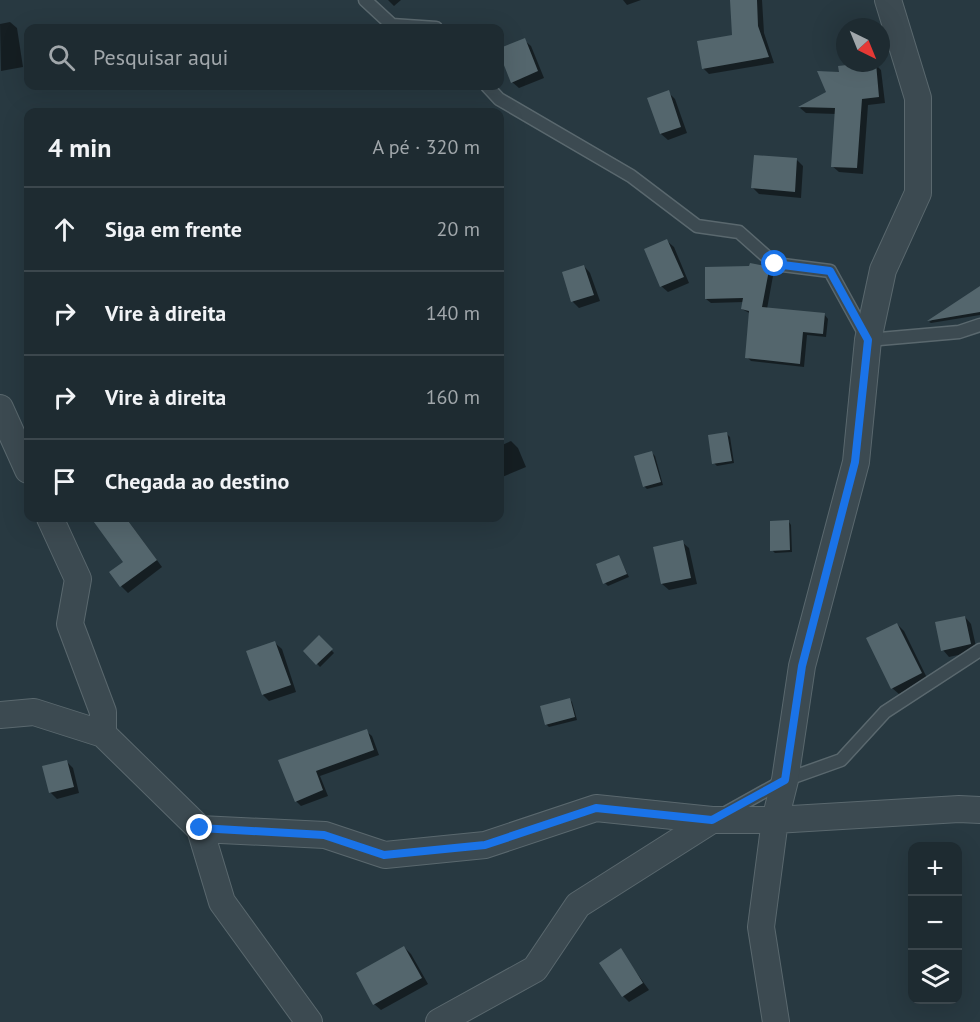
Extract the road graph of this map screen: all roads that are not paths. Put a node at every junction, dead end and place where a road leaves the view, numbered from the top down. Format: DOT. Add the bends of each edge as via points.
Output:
graph roads {
  1 [pos="364,0"];
  2 [pos="888,0"];
  3 [pos="391,24"];
  4 [pos="491,90"];
  5 [pos="980,325"];
  6 [pos="868,340"];
  7 [pos="0,408"];
  8 [pos="24,461"];
  9 [pos="52,522"];
  10 [pos="980,650"];
  11 [pos="0,716"];
  12 [pos="103,734"];
  13 [pos="785,780"];
  14 [pos="980,810"];
  15 [pos="712,820"];
  16 [pos="775,820"];
  17 [pos="200,828"];
  18 [pos="309,1022"];
  19 [pos="439,1022"];
  20 [pos="776,1022"];
  1 -- 3 [label="lane"];
  2 -- 6 [label="street" via="918,98 918,194 883,270"];
  4 -- 6 [label="lane" via="499,99 631,176 698,226 739,232 775,264 830,271"];
  5 -- 6 [label="lane" via="958,332"];
  6 -- 13 [label="street" via="855,462 802,666"];
  7 -- 8 [label="street"];
  9 -- 12 [label="street" via="78,579 70,624 103,712"];
  10 -- 13 [label="lane" via="885,712 841,760"];
  11 -- 12 [label="street" via="34,712"];
  12 -- 17 [label="street"];
  13 -- 15 [label="lane"];
  13 -- 16 [label="street"];
  14 -- 16 [label="street"];
  15 -- 16 [label="street"];
  15 -- 17 [label="street" via="596,808 485,845 384,855 324,835"];
  15 -- 19 [label="street" via="578,905 535,969"];
  16 -- 20 [label="street" via="761,927"];
  17 -- 18 [label="street" via="222,902"];
}
